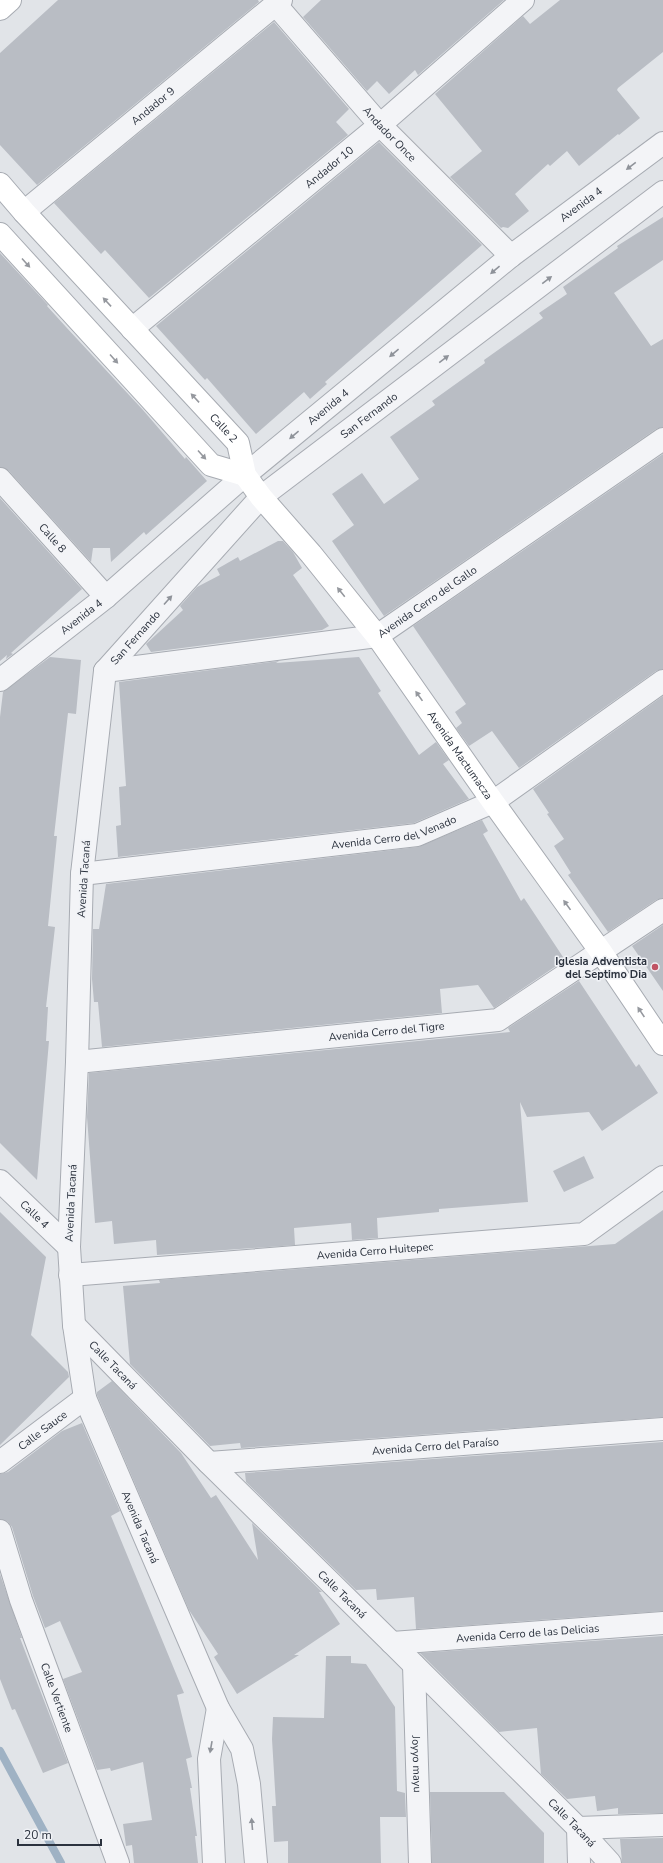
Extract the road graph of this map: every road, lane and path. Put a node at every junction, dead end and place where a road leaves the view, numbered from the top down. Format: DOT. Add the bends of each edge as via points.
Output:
graph roads {
  1 [pos="10,0"];
  2 [pos="523,0"];
  3 [pos="278,3"];
  4 [pos="0,9"];
  5 [pos="380,125"];
  6 [pos="663,143"];
  7 [pos="0,184"];
  8 [pos="663,192"];
  9 [pos="24,212"];
  10 [pos="0,234"];
  11 [pos="511,256"];
  12 [pos="132,330"];
  13 [pos="663,439"];
  14 [pos="245,475"];
  15 [pos="0,479"];
  16 [pos="261,497"];
  17 [pos="106,597"];
  18 [pos="377,636"];
  19 [pos="105,671"];
  20 [pos="0,680"];
  21 [pos="663,681"];
  22 [pos="492,802"];
  23 [pos="82,874"];
  24 [pos="663,910"];
  25 [pos="601,952"];
  26 [pos="663,1044"];
  27 [pos="77,1062"];
  28 [pos="663,1178"];
  29 [pos="0,1181"];
  30 [pos="69,1247"];
  31 [pos="70,1275"];
  32 [pos="74,1325"];
  33 [pos="85,1398"];
  34 [pos="663,1429"];
  35 [pos="0,1462"];
  36 [pos="209,1463"];
  37 [pos="0,1531"];
  38 [pos="663,1623"];
  39 [pos="392,1643"];
  40 [pos="414,1665"];
  41 [pos="218,1708"];
  42 [pos="663,1825"];
  43 [pos="578,1828"];
  44 [pos="118,1863"];
  45 [pos="214,1863"];
  46 [pos="256,1863"];
  47 [pos="420,1863"];
  48 [pos="579,1863"];
  49 [pos="610,1863"];
  1 -- 4 [label="street"];
  2 -- 5 [label="street, Andador 10"];
  3 -- 5 [label="street, Andador Once"];
  3 -- 9 [label="street, Andador 9"];
  5 -- 11 [label="street, Andador Once"];
  5 -- 12 [label="street, Andador 10"];
  6 -- 11 [label="street, Avenida 4, one-way"];
  7 -- 9 [label="street, Calle 2"];
  16 -- 8 [label="street, San Fernando, one-way"];
  12 -- 9 [label="street, Calle 2, one-way"];
  10 -- 14 [label="street, one-way" via="211,465"];
  11 -- 14 [label="street, Avenida 4, one-way"];
  14 -- 12 [label="street, Calle 2, one-way" via="238,443"];
  13 -- 18 [label="street, Avenida Cerro del Gallo"];
  14 -- 16 [label="street, Avenida Mactumacza"];
  14 -- 17 [label="street, Avenida 4"];
  15 -- 17 [label="street, Calle 8"];
  18 -- 16 [label="street, Avenida Mactumacza, one-way"];
  19 -- 16 [label="street, San Fernando, one-way"];
  17 -- 20 [label="street, Avenida 4"];
  18 -- 19 [label="street, Avenida Cerro del Gallo"];
  22 -- 18 [label="street, Avenida Mactumacza, one-way"];
  19 -- 23 [label="street, Avenida Tacaná"];
  21 -- 22 [label="street, Avenida Cerro del Venado"];
  22 -- 23 [label="street, Avenida Cerro del Venado" via="417,835"];
  25 -- 22 [label="street, Avenida Mactumacza, one-way"];
  23 -- 27 [label="street, Avenida Tacaná"];
  24 -- 25 [label="street, Avenida Cerro del Tigre"];
  26 -- 25 [label="street, Avenida Mactumacza, one-way"];
  25 -- 27 [label="street, Avenida Cerro del Tigre" via="498,1020"];
  27 -- 30 [label="street, Avenida Tacaná"];
  28 -- 31 [label="street, Avenida Cerro Huitepec" via="584,1234"];
  29 -- 30 [label="street, Calle 4"];
  30 -- 31 [label="street, Avenida Tacaná"];
  31 -- 32 [label="street, Avenida Tacaná"];
  32 -- 33 [label="street, Avenida Tacaná"];
  32 -- 36 [label="street, Calle Tacaná"];
  33 -- 35 [label="street, Calle Sauce"];
  33 -- 41 [label="street, Avenida Tacaná"];
  34 -- 36 [label="street, Avenida Cerro del Paraíso"];
  36 -- 39 [label="street, Calle Tacaná"];
  37 -- 44 [label="street, Calle Vertiente" via="21,1600"];
  38 -- 39 [label="street, Avenida Cerro de las Delicias"];
  39 -- 40 [label="street, Calle Tacaná"];
  40 -- 43 [label="street, Calle Tacaná"];
  40 -- 47 [label="street, Joyyo mayu"];
  41 -- 45 [label="street, one-way" via="209,1759"];
  46 -- 41 [label="street, Avenida Tacaná, one-way" via="249,1784 242,1749"];
  42 -- 43 [label="street"];
  43 -- 48 [label="street"];
  43 -- 49 [label="street, Calle Tacaná"];
}
